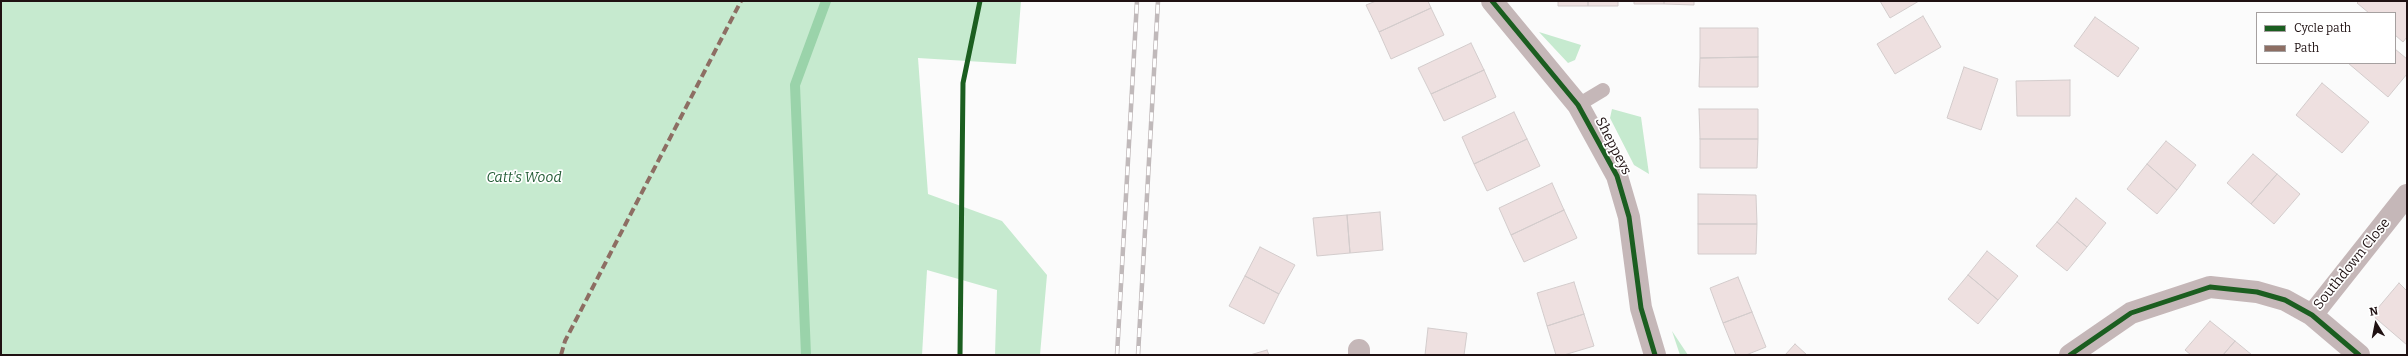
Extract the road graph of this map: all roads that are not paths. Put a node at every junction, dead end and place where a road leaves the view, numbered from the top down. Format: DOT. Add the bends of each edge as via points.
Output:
graph roads {
  1 [pos="1492,1"];
  2 [pos="1603,90"];
  3 [pos="1578,106"];
  4 [pos="2407,195"];
  5 [pos="2312,315"];
  6 [pos="1655,355"];
  7 [pos="2070,355"];
  8 [pos="2359,355"];
  1 -- 3 [label="street, Sheppeys"];
  2 -- 3 [label="lane"];
  3 -- 6 [label="street, Sheppeys" via="1617,176 1629,217 1642,308"];
  4 -- 5 [label="street, Southdown Close"];
  5 -- 7 [label="street, Southdown Close" via="2285,300 2257,292 2210,287 2131,313"];
  5 -- 8 [label="street, Southdown Close"];
}
